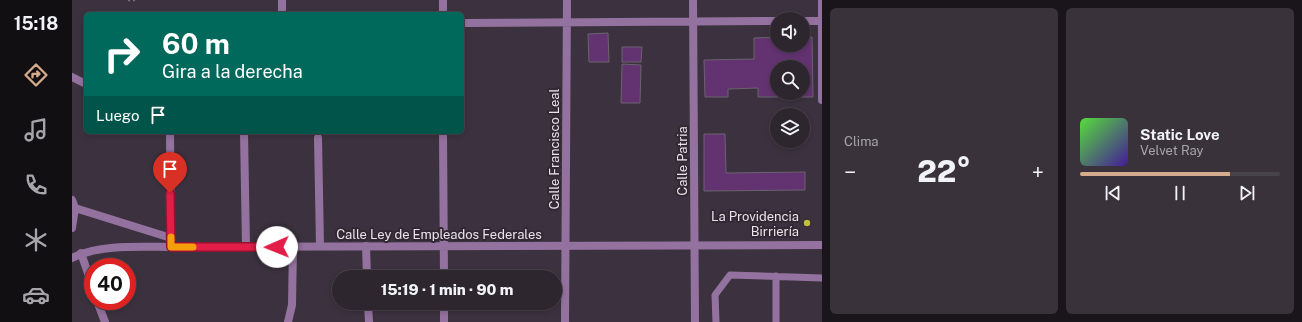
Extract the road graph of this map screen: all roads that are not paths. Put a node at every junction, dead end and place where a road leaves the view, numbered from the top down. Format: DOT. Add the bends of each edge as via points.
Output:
graph roads {
  1 [pos="282,0"];
  2 [pos="443,0"];
  3 [pos="567,0"];
  4 [pos="693,0"];
  5 [pos="822,0"];
  6 [pos="282,12"];
  7 [pos="443,12"];
  8 [pos="822,20"];
  9 [pos="770,21"];
  10 [pos="810,21"];
  11 [pos="567,22"];
  12 [pos="693,22"];
  13 [pos="464,23"];
  14 [pos="72,77"];
  15 [pos="84,83"];
  16 [pos="822,100"];
  17 [pos="170,134"];
  18 [pos="244,134"];
  19 [pos="443,134"];
  20 [pos="318,138"];
  21 [pos="74,204"];
  22 [pos="72,228"];
  23 [pos="171,242"];
  24 [pos="695,245"];
  25 [pos="822,245"];
  26 [pos="316,246"];
  27 [pos="366,246"];
  28 [pos="444,246"];
  29 [pos="566,246"];
  30 [pos="246,247"];
  31 [pos="293,247"];
  32 [pos="81,254"];
  33 [pos="72,258"];
  34 [pos="84,262"];
  35 [pos="367,270"];
  36 [pos="444,270"];
  37 [pos="776,276"];
  38 [pos="822,278"];
  39 [pos="100,310"];
  40 [pos="368,310"];
  41 [pos="444,310"];
  42 [pos="105,322"];
  43 [pos="288,322"];
  44 [pos="369,322"];
  45 [pos="444,322"];
  46 [pos="565,322"];
  47 [pos="695,322"];
  48 [pos="716,322"];
  49 [pos="776,322"];
  1 -- 6 [label="street"];
  2 -- 7 [label="street"];
  3 -- 11 [label="street, Calle Francisco Leal"];
  4 -- 12 [label="street, Calle Patria"];
  5 -- 8 [label="street"];
  8 -- 10 [label="street"];
  8 -- 16 [label="street"];
  9 -- 12 [label="street"];
  11 -- 12 [label="street"];
  11 -- 13 [label="street"];
  11 -- 29 [label="street, Calle Francisco Leal"];
  12 -- 24 [label="street, Calle Patria"];
  14 -- 15 [label="street"];
  17 -- 23 [label="street"];
  18 -- 30 [label="street"];
  19 -- 28 [label="street"];
  20 -- 26 [label="street"];
  21 -- 22 [label="street"];
  21 -- 23 [label="street"];
  23 -- 30 [label="street, Calle Ley de Empleados Federales"];
  23 -- 32 [label="street, Calle Ley de Empleados Federales"];
  24 -- 25 [label="street, Calle Ley de Empleados Federales"];
  24 -- 29 [label="street, Calle Ley de Empleados Federales"];
  24 -- 47 [label="street, Calle Patria"];
  26 -- 27 [label="street, Calle Ley de Empleados Federales"];
  26 -- 31 [label="street, Calle Ley de Empleados Federales"];
  27 -- 28 [label="street, Calle Ley de Empleados Federales"];
  27 -- 35 [label="street"];
  28 -- 29 [label="street, Calle Ley de Empleados Federales"];
  28 -- 36 [label="street"];
  29 -- 46 [label="street, Calle Francisco Leal"];
  30 -- 31 [label="street, Calle Ley de Empleados Federales"];
  31 -- 43 [label="street" via="292,305"];
  32 -- 33 [label="street, Calle Ley de Empleados Federales"];
  32 -- 34 [label="street"];
  37 -- 38 [label="lane"];
  37 -- 48 [label="lane" via="730,275 715,295"];
  37 -- 49 [label="lane"];
  39 -- 42 [label="street"];
  40 -- 44 [label="street"];
  41 -- 45 [label="street"];
}
